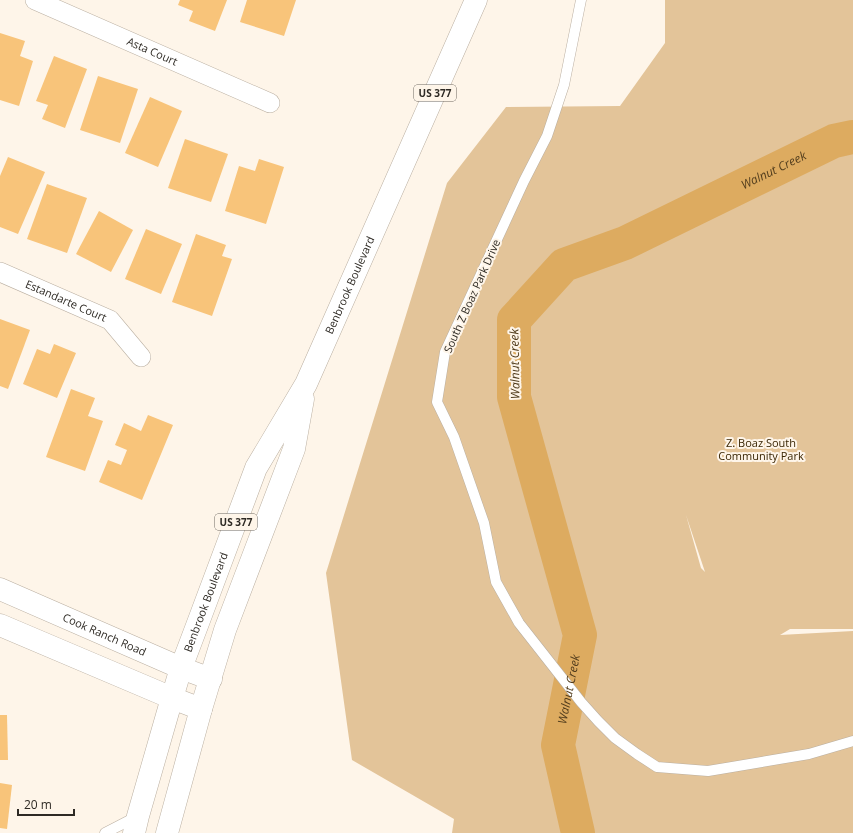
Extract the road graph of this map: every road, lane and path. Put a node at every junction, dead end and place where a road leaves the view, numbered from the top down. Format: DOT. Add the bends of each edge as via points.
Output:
graph roads {
  1 [pos="35,0"];
  2 [pos="476,0"];
  3 [pos="581,0"];
  4 [pos="270,103"];
  5 [pos="0,272"];
  6 [pos="141,357"];
  7 [pos="306,384"];
  8 [pos="0,588"];
  9 [pos="0,625"];
  10 [pos="181,668"];
  11 [pos="211,679"];
  12 [pos="172,698"];
  13 [pos="201,709"];
  14 [pos="853,740"];
  15 [pos="136,824"];
  16 [pos="105,833"];
  17 [pos="168,833"];
  1 -- 4 [label="street, Asta Court"];
  2 -- 7 [label="main road, Benbrook Boulevard / US 377"];
  3 -- 14 [label="lane, South Z Boaz Park Drive" via="564,85 546,136 445,352 437,402 454,437 484,523 496,582 519,623 598,721 615,738 658,767 708,771 809,754"];
  5 -- 6 [label="street, Estandarte Court" via="110,320"];
  7 -- 10 [label="main road, Benbrook Boulevard / US 377" via="256,468"];
  7 -- 11 [label="main road, Benbrook Boulevard / US 377" via="294,449 224,630"];
  8 -- 10 [label="main road, Cook Ranch Road"];
  9 -- 12 [label="main road"];
  10 -- 11 [label="main road, Cook Ranch Road"];
  10 -- 12 [label="main road, Benbrook Boulevard / US 377"];
  11 -- 13 [label="main road, Benbrook Boulevard / US 377"];
  12 -- 13 [label="main road"];
  12 -- 15 [label="main road, Benbrook Boulevard / US 377"];
  13 -- 17 [label="main road, Benbrook Boulevard / US 377"];
  15 -- 16 [label="lane"];
}
